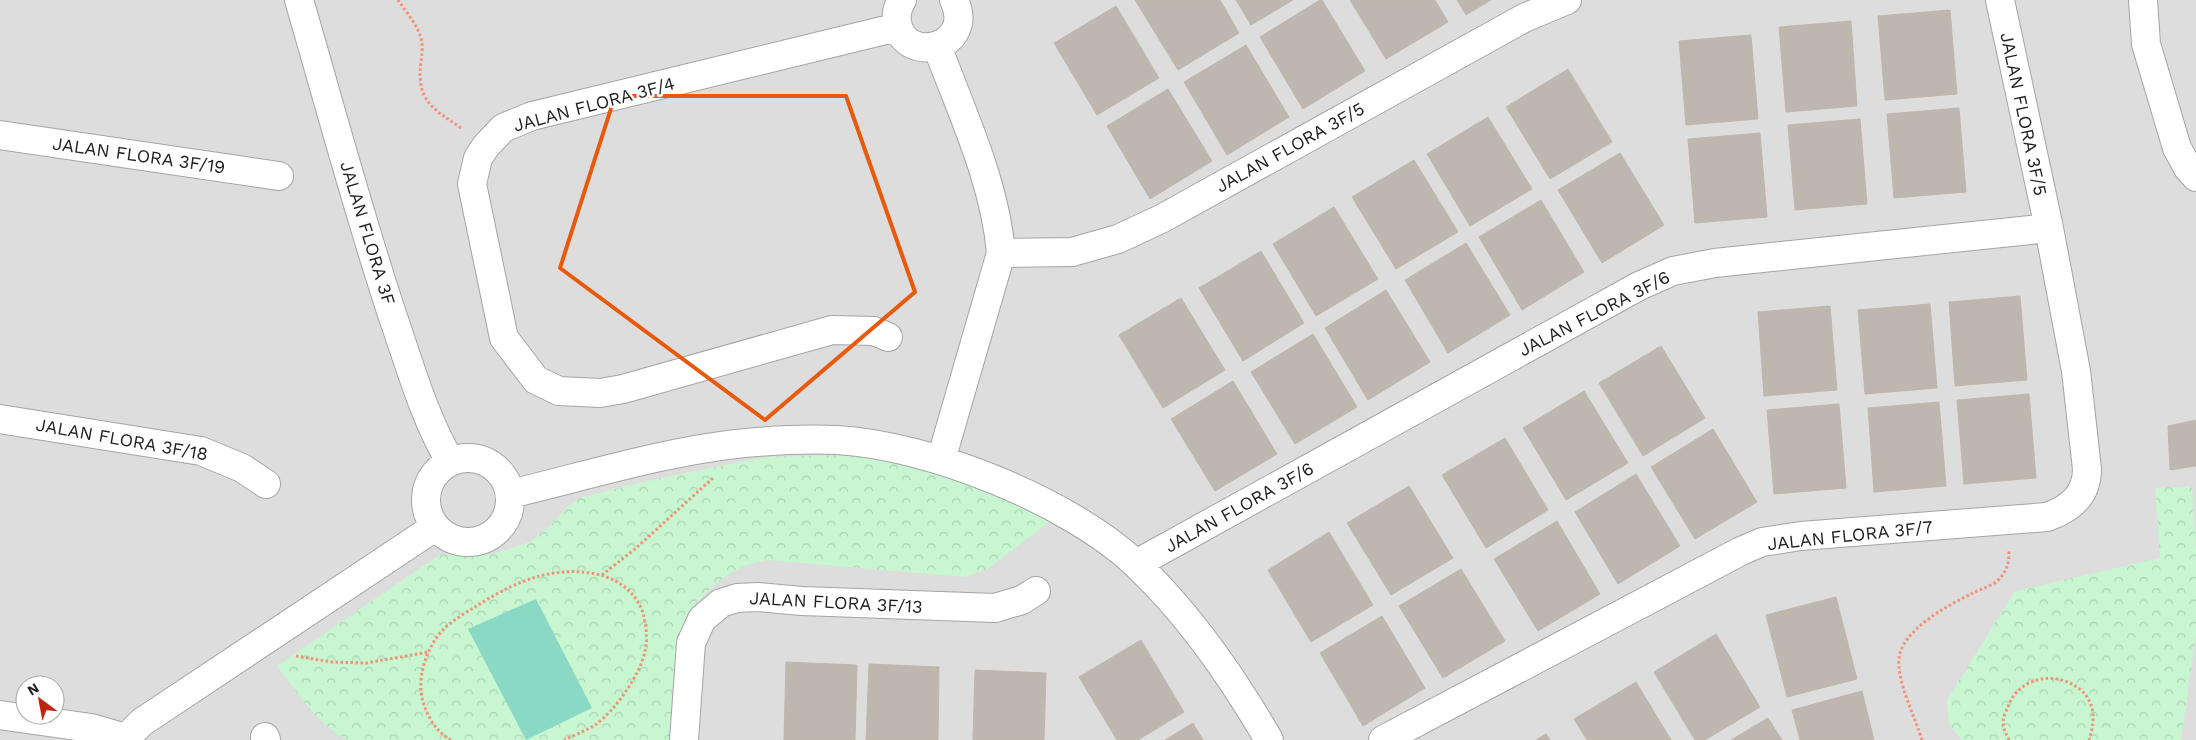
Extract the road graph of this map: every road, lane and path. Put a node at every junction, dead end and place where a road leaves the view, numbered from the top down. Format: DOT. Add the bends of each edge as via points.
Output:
graph roads {
  1 [pos="299,0"];
  2 [pos="398,0"];
  3 [pos="902,0"];
  4 [pos="1567,0"];
  5 [pos="2000,0"];
  6 [pos="2143,0"];
  7 [pos="962,3"];
  8 [pos="898,27"];
  9 [pos="937,46"];
  10 [pos="0,134"];
  11 [pos="486,146"];
  12 [pos="279,176"];
  13 [pos="2196,177"];
  14 [pos="2049,228"];
  15 [pos="1001,253"];
  16 [pos="888,336"];
  17 [pos="0,419"];
  18 [pos="941,460"];
  19 [pos="450,462"];
  20 [pos="716,475"];
  21 [pos="266,484"];
  22 [pos="510,494"];
  23 [pos="2010,520"];
  24 [pos="435,527"];
  25 [pos="1136,564"];
  26 [pos="602,575"];
  27 [pos="1036,591"];
  28 [pos="253,649"];
  29 [pos="429,652"];
  30 [pos="0,715"];
  31 [pos="124,739"];
  32 [pos="451,740"];
  33 [pos="564,740"];
  34 [pos="684,740"];
  35 [pos="1269,740"];
  36 [pos="1383,740"];
  37 [pos="1922,740"];
  38 [pos="2009,740"];
  39 [pos="2089,740"];
  1 -- 19 [label="street, JALAN FLORA 3F" via="374,260 421,400"];
  2 -- 11 [label="path" via="419,32 422,44 421,91 431,108"];
  3 -- 8 [label="street" via="896,16"];
  4 -- 15 [label="street, JALAN FLORA 3F/5" via="1524,18 1161,219 1118,239 1072,252"];
  5 -- 14 [label="street, JALAN FLORA 3F/5"];
  6 -- 13 [label="street" via="2146,44 2174,139"];
  7 -- 9 [label="street" via="957,26 946,42"];
  8 -- 9 [label="street" via="902,36 918,47"];
  8 -- 11 [label="street, JALAN FLORA 3F/4" via="532,116 503,128"];
  9 -- 15 [label="street" via="981,166 998,223"];
  10 -- 12 [label="street, JALAN FLORA 3F/19"];
  11 -- 16 [label="street, JALAN FLORA 3F/4" via="478,158 472,184 504,338 536,380 560,391 583,394 623,389 832,330 874,331"];
  14 -- 23 [label="street, JALAN FLORA 3F/7" via="2076,371 2087,479 2082,492 2063,512 2047,517"];
  14 -- 25 [label="street, JALAN FLORA 3F/6" via="1715,262 1673,271 1639,286"];
  15 -- 18 [label="street"];
  17 -- 21 [label="street, JALAN FLORA 3F/18" via="201,450 235,464"];
  18 -- 22 [label="street" via="837,440 758,442 712,448"];
  18 -- 25 [label="street" via="1049,503 1111,543"];
  19 -- 22 [label="street" via="463,458 488,463 499,471"];
  19 -- 24 [label="street" via="434,476 426,496 429,518"];
  20 -- 26 [label="path"];
  22 -- 24 [label="street" via="507,518 491,536 467,543 455,541"];
  23 -- 36 [label="street, JALAN FLORA 3F/7" via="1800,536 1762,542"];
  23 -- 37 [label="path" via="2009,564 1999,580 1957,600 1923,623 1906,641 1899,658 1902,682"];
  24 -- 28 [label="street"];
  25 -- 35 [label="street" via="1205,641"];
  26 -- 29 [label="path" via="574,571 540,576 496,594 458,617 437,637"];
  26 -- 33 [label="path" via="627,587 640,604 646,624 646,651 621,698 596,725"];
  27 -- 34 [label="street, JALAN FLORA 3F/13" via="1022,600 995,608 758,597 737,598 721,604 702,619 692,642"];
  28 -- 29 [label="path" via="366,664"];
  28 -- 31 [label="street" via="142,722"];
  29 -- 32 [label="path" via="421,669 420,692 428,718"];
  30 -- 31 [label="street" via="91,728"];
  38 -- 39 [label="path" via="2002,720 2010,701 2024,685 2051,677 2067,680 2090,700 2094,716"];
}
